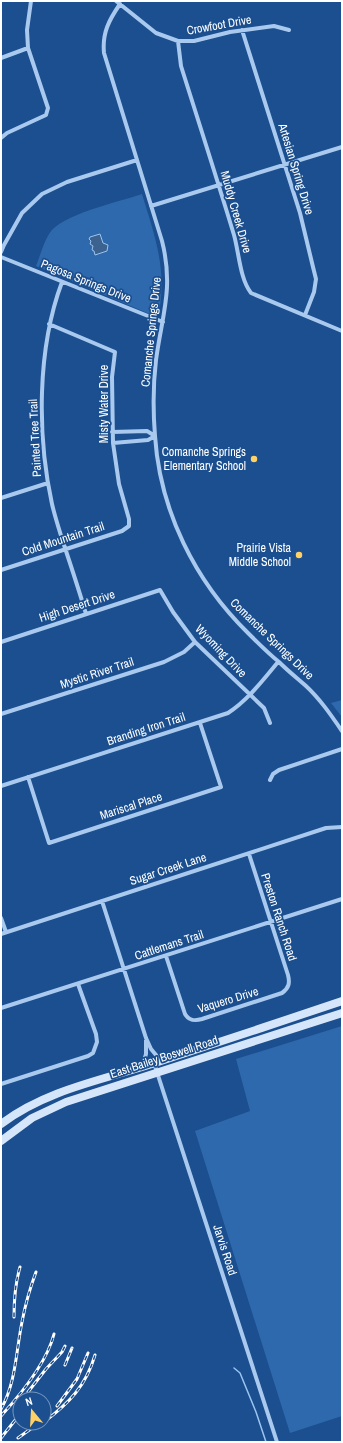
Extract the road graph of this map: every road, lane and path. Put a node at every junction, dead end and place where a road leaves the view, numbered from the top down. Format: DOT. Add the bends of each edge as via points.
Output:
graph roads {
  1 [pos="31,1"];
  2 [pos="116,1"];
  3 [pos="120,4"];
  4 [pos="242,30"];
  5 [pos="289,30"];
  6 [pos="178,41"];
  7 [pos="28,48"];
  8 [pos="1,58"];
  9 [pos="1,138"];
  10 [pos="342,147"];
  11 [pos="136,160"];
  12 [pos="285,165"];
  13 [pos="218,185"];
  14 [pos="151,206"];
  15 [pos="1,252"];
  16 [pos="1,258"];
  17 [pos="62,282"];
  18 [pos="305,315"];
  19 [pos="163,322"];
  20 [pos="49,324"];
  21 [pos="342,331"];
  22 [pos="112,432"];
  23 [pos="155,436"];
  24 [pos="113,443"];
  25 [pos="48,483"];
  26 [pos="1,498"];
  27 [pos="129,526"];
  28 [pos="65,549"];
  29 [pos="1,570"];
  30 [pos="160,590"];
  31 [pos="86,614"];
  32 [pos="1,642"];
  33 [pos="195,642"];
  34 [pos="278,662"];
  35 [pos="250,695"];
  36 [pos="1,714"];
  37 [pos="200,722"];
  38 [pos="270,723"];
  39 [pos="342,731"];
  40 [pos="342,749"];
  41 [pos="28,777"];
  42 [pos="270,780"];
  43 [pos="1,786"];
  44 [pos="342,827"];
  45 [pos="249,854"];
  46 [pos="342,899"];
  47 [pos="102,901"];
  48 [pos="1,918"];
  49 [pos="270,922"];
  50 [pos="3,933"];
  51 [pos="166,956"];
  52 [pos="124,970"];
  53 [pos="78,984"];
  54 [pos="289,986"];
  55 [pos="342,1001"];
  56 [pos="1,1008"];
  57 [pos="342,1013"];
  58 [pos="146,1038"];
  59 [pos="158,1062"];
  60 [pos="142,1067"];
  61 [pos="157,1072"];
  62 [pos="1,1084"];
  63 [pos="1,1124"];
  64 [pos="1,1141"];
  65 [pos="277,1442"];
  1 -- 7 [label="street" via="27,30"];
  2 -- 3 [label="street, Crowfoot Drive"];
  3 -- 6 [label="street, Crowfoot Drive" via="156,33"];
  3 -- 11 [label="street, Comanche Springs Drive" via="108,23 104,34 104,47"];
  4 -- 5 [label="street, Crowfoot Drive" via="274,26"];
  4 -- 6 [label="street, Crowfoot Drive" via="225,32 201,40"];
  4 -- 12 [label="street, Artesian Spring Drive"];
  6 -- 13 [label="street, Muddy Creek Drive" via="181,66"];
  7 -- 8 [label="street"];
  7 -- 9 [label="street" via="48,108 46,115"];
  10 -- 12 [label="street"];
  11 -- 14 [label="street, Comanche Springs Drive"];
  11 -- 15 [label="street" via="67,182 42,194 22,213"];
  12 -- 13 [label="street"];
  12 -- 18 [label="street, Artesian Spring Drive" via="315,274 314,292"];
  13 -- 14 [label="street"];
  13 -- 18 [label="street, Muddy Creek Drive" via="235,237 244,279 251,294"];
  14 -- 19 [label="street, Comanche Springs Drive" via="167,266"];
  16 -- 17 [label="street, Pagosa Springs Drive"];
  17 -- 19 [label="street, Pagosa Springs Drive"];
  17 -- 20 [label="street, Painted Tree Trail"];
  18 -- 21 [label="street, Muddy Creek Drive"];
  19 -- 23 [label="street, Comanche Springs Drive" via="156,356"];
  20 -- 22 [label="street, Misty Water Drive" via="115,352 112,377"];
  20 -- 25 [label="street, Painted Tree Trail" via="42,413"];
  22 -- 23 [label="street" via="147,431"];
  22 -- 24 [label="street, Misty Water Drive"];
  23 -- 24 [label="street" via="148,440"];
  23 -- 34 [label="street, Comanche Springs Drive" via="166,499 192,562 228,612"];
  24 -- 27 [label="street, Misty Water Drive"];
  25 -- 26 [label="street"];
  25 -- 28 [label="street, Painted Tree Trail"];
  27 -- 28 [label="street, Cold Mountain Trail" via="122,531"];
  28 -- 29 [label="street, Cold Mountain Trail"];
  28 -- 31 [label="street, Painted Tree Trail"];
  30 -- 31 [label="street, High Desert Drive"];
  30 -- 33 [label="street, Wyoming Drive"];
  31 -- 32 [label="street, High Desert Drive"];
  33 -- 35 [label="street, Wyoming Drive"];
  33 -- 36 [label="street, Mystic River Trail" via="184,652 164,662"];
  34 -- 35 [label="street, Branding Iron Trail"];
  34 -- 39 [label="street, Comanche Springs Drive" via="307,686"];
  35 -- 37 [label="street, Branding Iron Trail" via="228,713"];
  35 -- 38 [label="street, Wyoming Drive" via="264,708"];
  37 -- 41 [label="street, Branding Iron Trail"];
  37 -- 41 [label="street, Mariscal Place" via="221,787 48,843"];
  40 -- 42 [label="street" via="279,770"];
  41 -- 43 [label="street, Branding Iron Trail"];
  44 -- 45 [label="street, Sugar Creek Lane" via="326,828"];
  45 -- 47 [label="street, Sugar Creek Lane"];
  45 -- 49 [label="street, Preston Ranch Road"];
  46 -- 49 [label="street, Cattlemans Trail"];
  47 -- 50 [label="street, Sugar Creek Lane"];
  47 -- 52 [label="street"];
  48 -- 50 [label="street"];
  49 -- 51 [label="street, Cattlemans Trail"];
  49 -- 54 [label="street, Preston Ranch Road" via="288,975"];
  51 -- 52 [label="street, Cattlemans Trail"];
  51 -- 54 [label="street, Vaquero Drive" via="185,1014 191,1020 202,1019 282,993"];
  52 -- 53 [label="street, Cattlemans Trail"];
  52 -- 58 [label="street"];
  53 -- 56 [label="street, Cattlemans Trail"];
  53 -- 62 [label="street" via="96,1034 97,1042 93,1053"];
  55 -- 59 [label="main road, East Bailey Boswell Road"];
  57 -- 61 [label="main road, East Bailey Boswell Road"];
  58 -- 59 [label="street, Jarvis Road"];
  58 -- 60 [label="street" via="146,1054"];
  59 -- 60 [label="main road, East Bailey Boswell Road"];
  59 -- 61 [label="street, Jarvis Road"];
  60 -- 63 [label="main road, East Bailey Boswell Road" via="46,1097"];
  61 -- 64 [label="main road, East Bailey Boswell Road" via="54,1107 27,1121"];
  61 -- 65 [label="street, Jarvis Road"];
}
